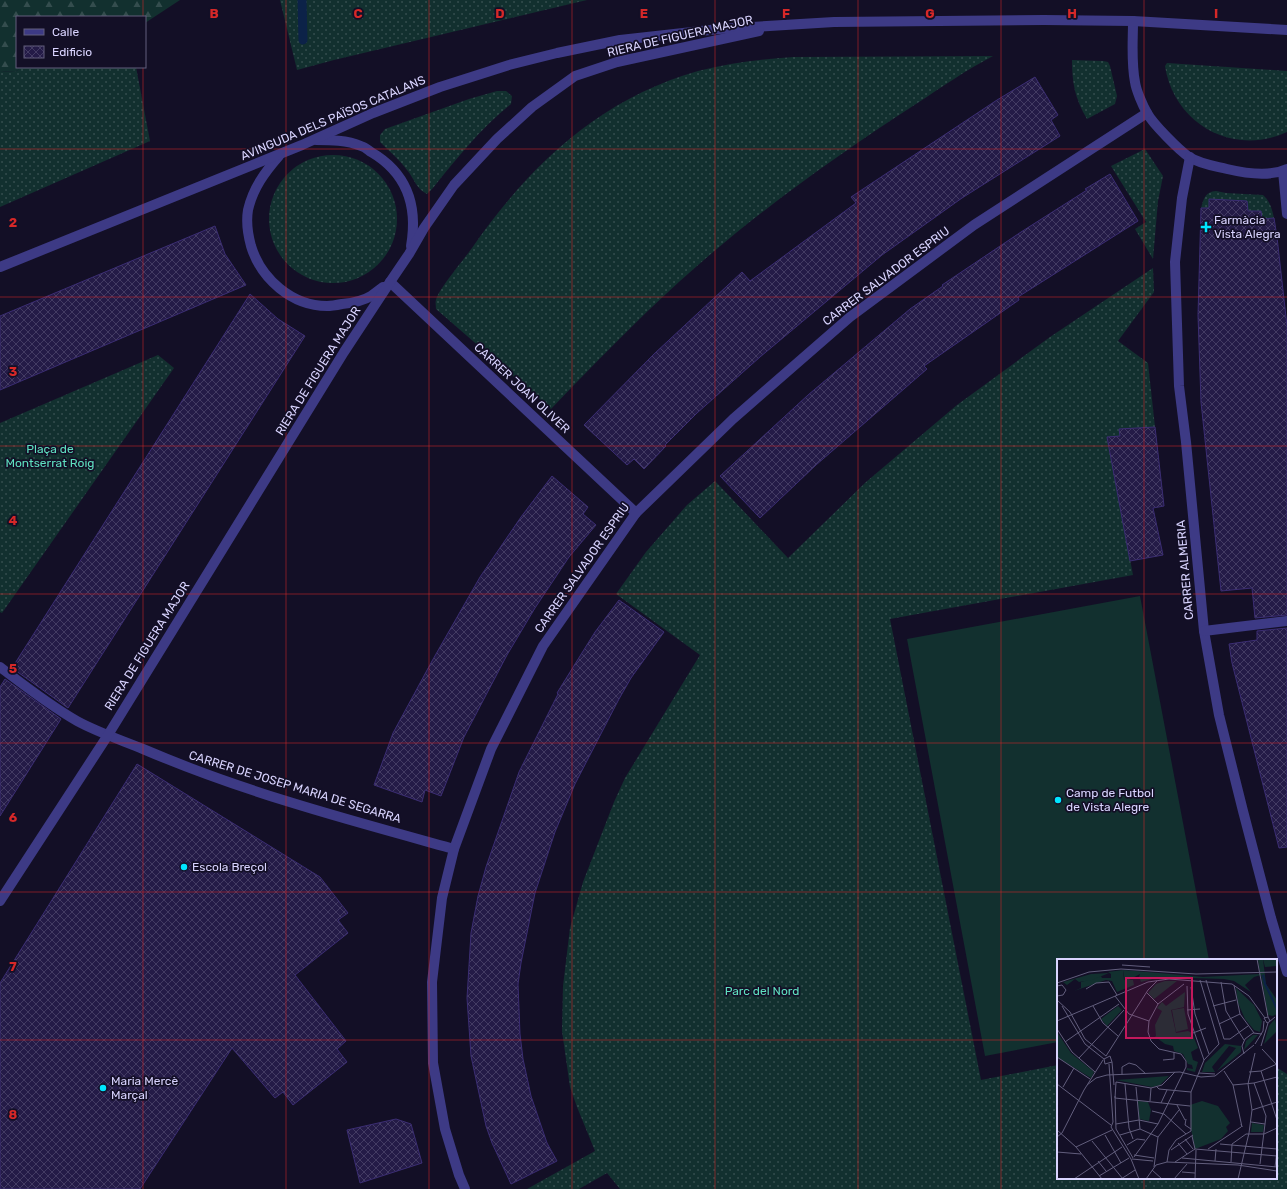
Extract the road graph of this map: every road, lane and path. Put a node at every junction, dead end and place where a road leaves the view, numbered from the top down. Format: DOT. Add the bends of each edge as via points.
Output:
graph roads {
  1 [pos="1133,21"];
  2 [pos="794,24"];
  3 [pos="1287,30"];
  4 [pos="1147,113"];
  5 [pos="313,140"];
  6 [pos="280,154"];
  7 [pos="1190,157"];
  8 [pos="1285,170"];
  9 [pos="1287,214"];
  10 [pos="409,254"];
  11 [pos="0,267"];
  12 [pos="390,282"];
  13 [pos="636,513"];
  14 [pos="1287,621"];
  15 [pos="1204,631"];
  16 [pos="0,667"];
  17 [pos="108,735"];
  18 [pos="454,849"];
  19 [pos="0,901"];
  20 [pos="1287,972"];
  21 [pos="465,1189"];
  1 -- 2 [label="street, AVINGUDA DELS PAÏSOS CATALANS"];
  1 -- 3 [label="street, AVINGUDA DELS PAÏSOS CATALANS"];
  1 -- 4 [label="street" via="1132,60 1135,84"];
  2 -- 5 [label="street, AVINGUDA DELS PAÏSOS CATALANS" via="620,40 557,53 509,65 440,88 372,113"];
  2 -- 10 [label="street, RIERA DE FIGUERA MAJOR" via="617,62 576,76 532,107 497,139 460,179 424,228"];
  4 -- 7 [label="street" via="1165,135"];
  4 -- 13 [label="street, CARRER SALVADOR ESPRIU" via="974,226 850,317 733,419"];
  5 -- 6 [label="street, AVINGUDA DELS PAÏSOS CATALANS"];
  5 -- 10 [label="street" via="334,140 361,146 384,160 400,177 413,211 413,235"];
  6 -- 11 [label="street, AVINGUDA DELS PAÏSOS CATALANS"];
  6 -- 12 [label="street" via="253,192 248,212 248,235 254,256 264,273 276,286 292,297 326,306 352,303 370,296"];
  7 -- 8 [label="street" via="1236,171 1265,173"];
  7 -- 15 [label="street, CARRER ALMERIA" via="1182,198 1175,262 1179,386"];
  8 -- 9 [label="street"];
  10 -- 12 [label="street, RIERA DE FIGUERA MAJOR"];
  12 -- 13 [label="street, CARRER JOAN OLIVER"];
  12 -- 17 [label="street, RIERA DE FIGUERA MAJOR"];
  13 -- 18 [label="street, CARRER SALVADOR ESPRIU" via="543,646 491,749"];
  14 -- 15 [label="street"];
  15 -- 20 [label="street, CARRER ALMERIA" via="1219,715 1242,811"];
  16 -- 17 [label="street, CARRER DE JOSEP MARIA DE SEGARRA" via="78,722"];
  17 -- 18 [label="street, CARRER DE JOSEP MARIA DE SEGARRA" via="175,763 265,794"];
  17 -- 19 [label="street, RIERA DE FIGUERA MAJOR"];
  18 -- 21 [label="street, CARRER SALVADOR ESPRIU" via="442,898 432,982 433,1064 445,1129"];
}
